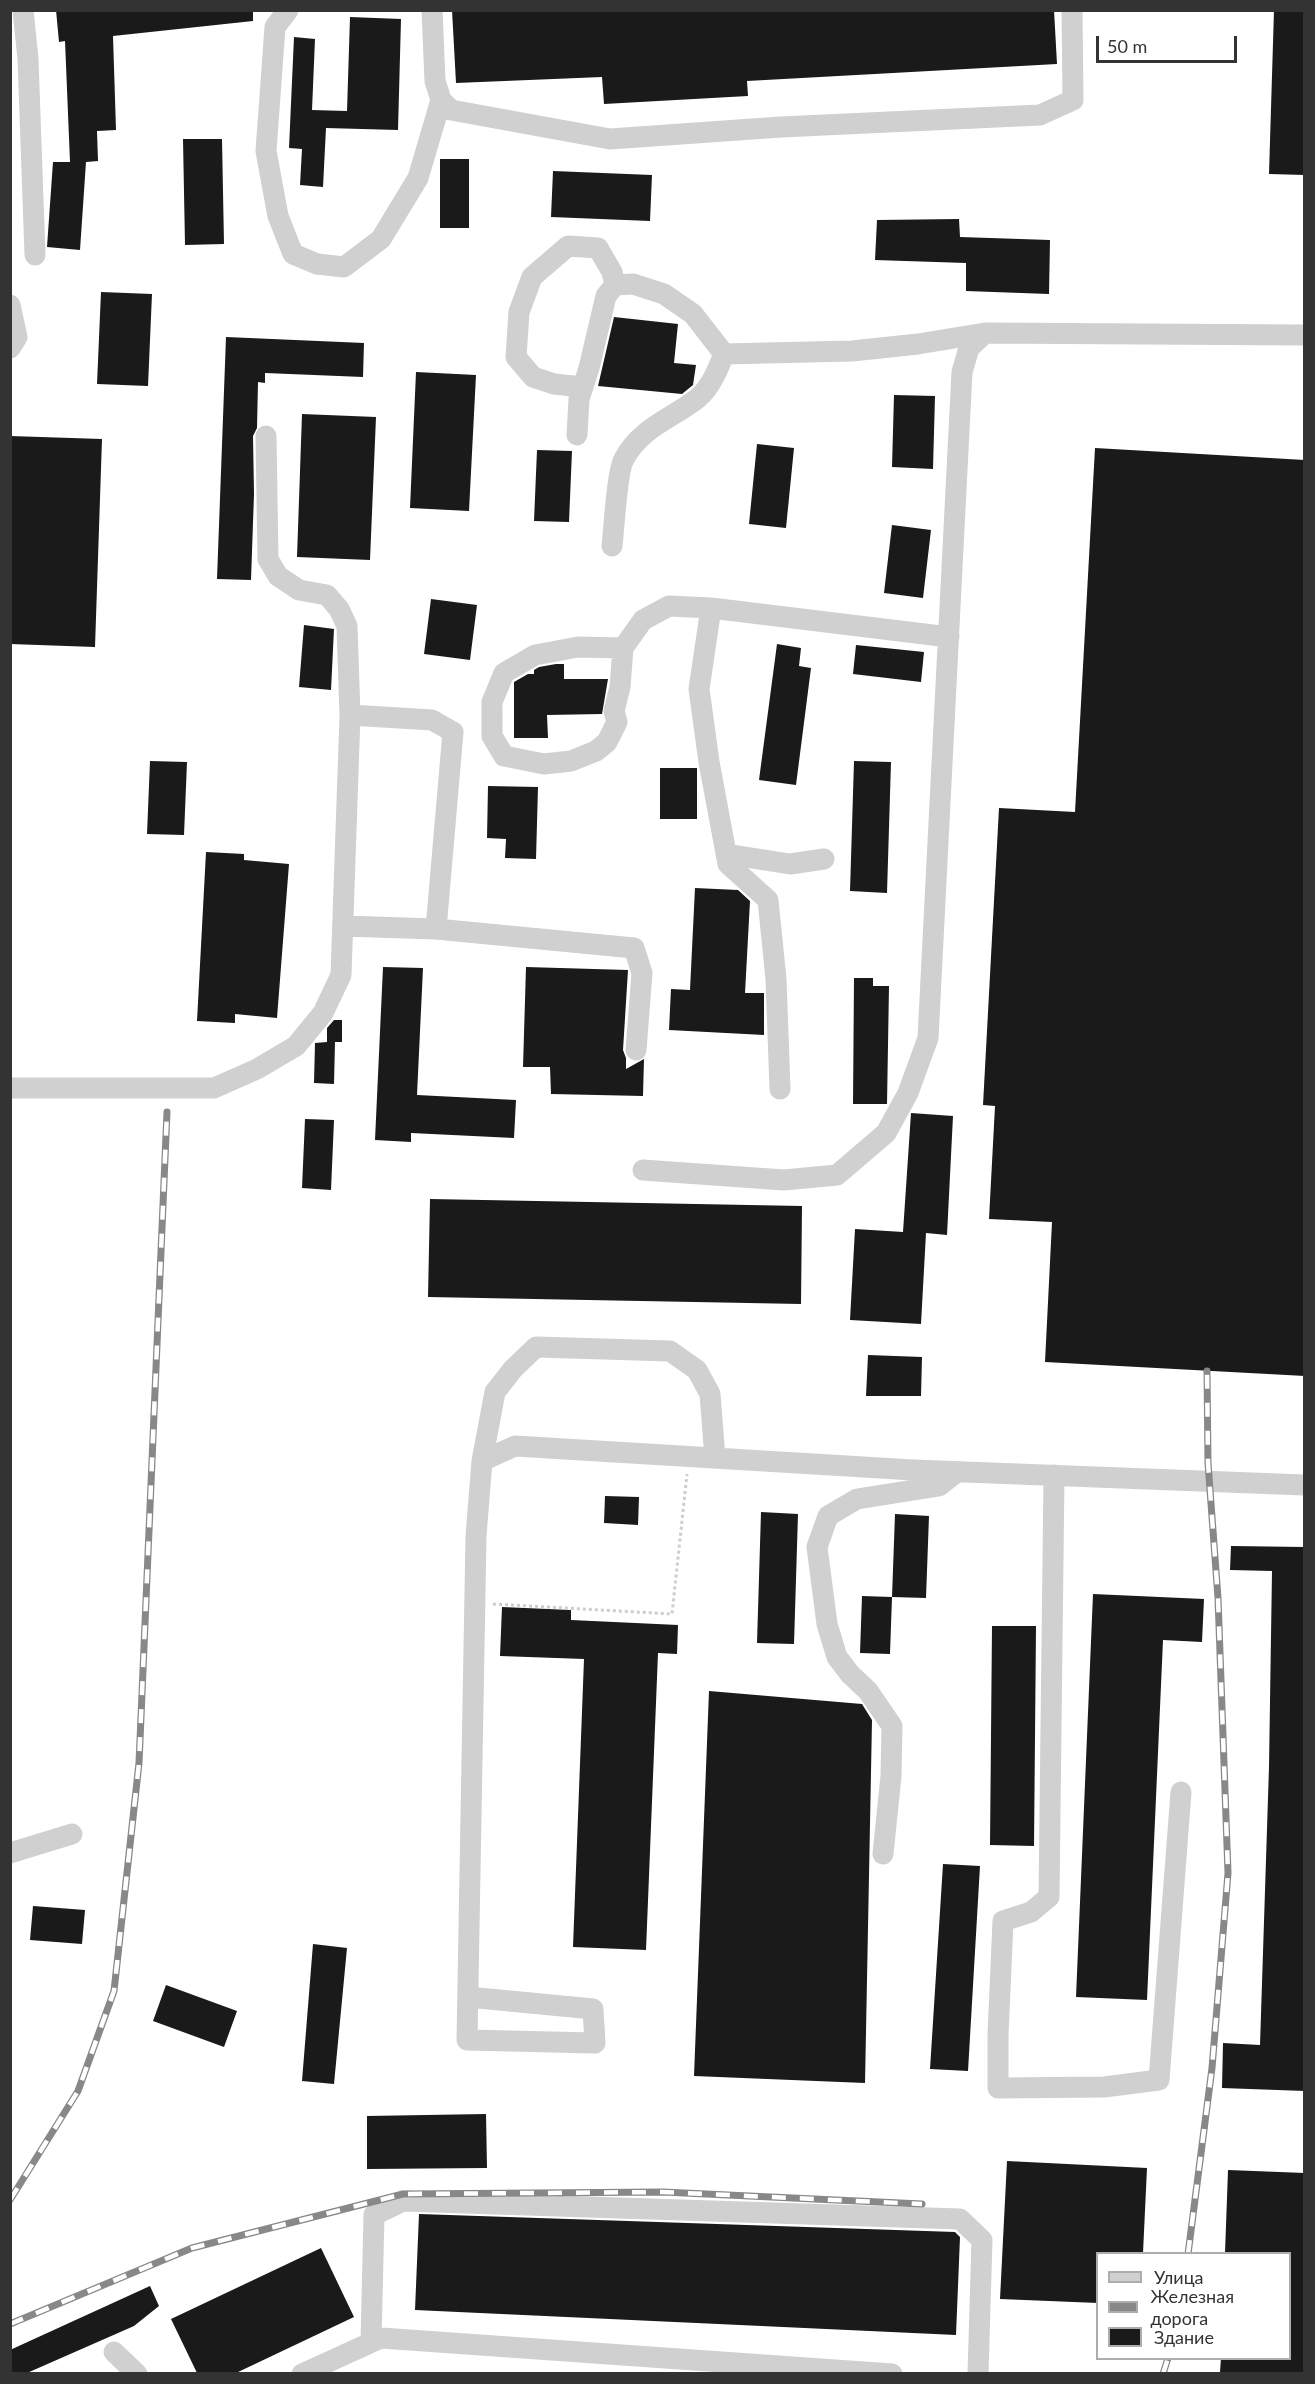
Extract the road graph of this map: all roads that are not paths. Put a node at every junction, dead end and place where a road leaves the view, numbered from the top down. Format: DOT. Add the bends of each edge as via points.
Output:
graph roads {
  1 [pos="23,10"];
  2 [pos="288,10"];
  3 [pos="432,10"];
  4 [pos="1072,10"];
  5 [pos="441,100"];
  6 [pos="35,255"];
  7 [pos="615,285"];
  8 [pos="10,305"];
  9 [pos="985,333"];
  10 [pos="1305,335"];
  11 [pos="10,348"];
  12 [pos="724,354"];
  13 [pos="583,387"];
  14 [pos="577,435"];
  15 [pos="266,436"];
  16 [pos="612,546"];
  17 [pos="711,608"];
  18 [pos="949,637"];
  19 [pos="623,648"];
  20 [pos="350,715"];
  21 [pos="726,854"];
  22 [pos="824,859"];
  23 [pos="344,926"];
  24 [pos="436,929"];
  25 [pos="636,1050"];
  26 [pos="10,1088"];
  27 [pos="780,1089"];
  28 [pos="643,1170"];
  29 [pos="715,1458"];
  30 [pos="482,1461"];
  31 [pos="957,1472"];
  32 [pos="1054,1475"];
  33 [pos="1305,1485"];
  34 [pos="1181,1792"];
  35 [pos="72,1834"];
  36 [pos="10,1853"];
  37 [pos="884,1854"];
  38 [pos="468,1997"];
  39 [pos="371,2342"];
  40 [pos="114,2352"];
  41 [pos="137,2373"];
  42 [pos="302,2373"];
  43 [pos="892,2373"];
  44 [pos="978,2373"];
  1 -- 6 [label="street"];
  2 -- 5 [label="street" via="274,27 266,151 278,216 293,254 317,264 344,267 381,239 418,178"];
  3 -- 5 [label="street" via="435,81"];
  4 -- 5 [label="street" via="1073,100 1040,115 610,139 451,110"];
  7 -- 12 [label="street" via="633,284 664,294 693,314"];
  7 -- 13 [label="street" via="606,296"];
  7 -- 13 [label="street" via="598,248 568,246 532,277 519,312 516,357 533,377"];
  8 -- 11 [label="street" via="17,337"];
  9 -- 10 [label="street"];
  9 -- 12 [label="street" via="852,351"];
  9 -- 18 [label="street" via="969,348 962,372"];
  12 -- 16 [label="street" via="717,373 699,397 661,420 622,461"];
  13 -- 14 [label="street"];
  15 -- 20 [label="street" via="268,559 278,576 299,590 327,595 339,609 347,626"];
  17 -- 18 [label="street"];
  17 -- 19 [label="street" via="669,606 643,620"];
  17 -- 21 [label="street" via="699,689"];
  18 -- 28 [label="street" via="928,1038 908,1094 886,1133 837,1174 784,1180"];
  19 -- 19 [label="street" via="614,711 617,722 602,746 571,761 544,764 504,756 492,736 492,702 504,673 535,655 578,647"];
  20 -- 23 [label="street"];
  20 -- 24 [label="street" via="432,720 453,732"];
  21 -- 22 [label="street" via="790,864"];
  21 -- 27 [label="street" via="728,864 768,900"];
  23 -- 24 [label="street"];
  23 -- 26 [label="street" via="341,975 323,1012 296,1046 257,1069 214,1088"];
  24 -- 25 [label="street" via="634,948 642,973"];
  29 -- 30 [label="street" via="515,1446"];
  29 -- 30 [label="street" via="710,1395 698,1370 670,1351 536,1347 495,1392"];
  29 -- 31 [label="street"];
  30 -- 38 [label="street" via="476,1536"];
  31 -- 32 [label="street"];
  31 -- 37 [label="street" via="939,1486 856,1499 828,1516 817,1547 827,1624 837,1657 868,1691 892,1726"];
  32 -- 33 [label="street"];
  32 -- 34 [label="street" via="1049,1897 1031,1912 1003,1921 998,2088 1104,2087 1159,2080"];
  35 -- 36 [label="street"];
  38 -- 38 [label="street" via="467,2040 595,2043 593,2009"];
  39 -- 42 [label="street"];
  39 -- 43 [label="street" via="381,2338"];
  39 -- 44 [label="street" via="374,2214 404,2200 960,2219 982,2240"];
  40 -- 41 [label="street"];
}
